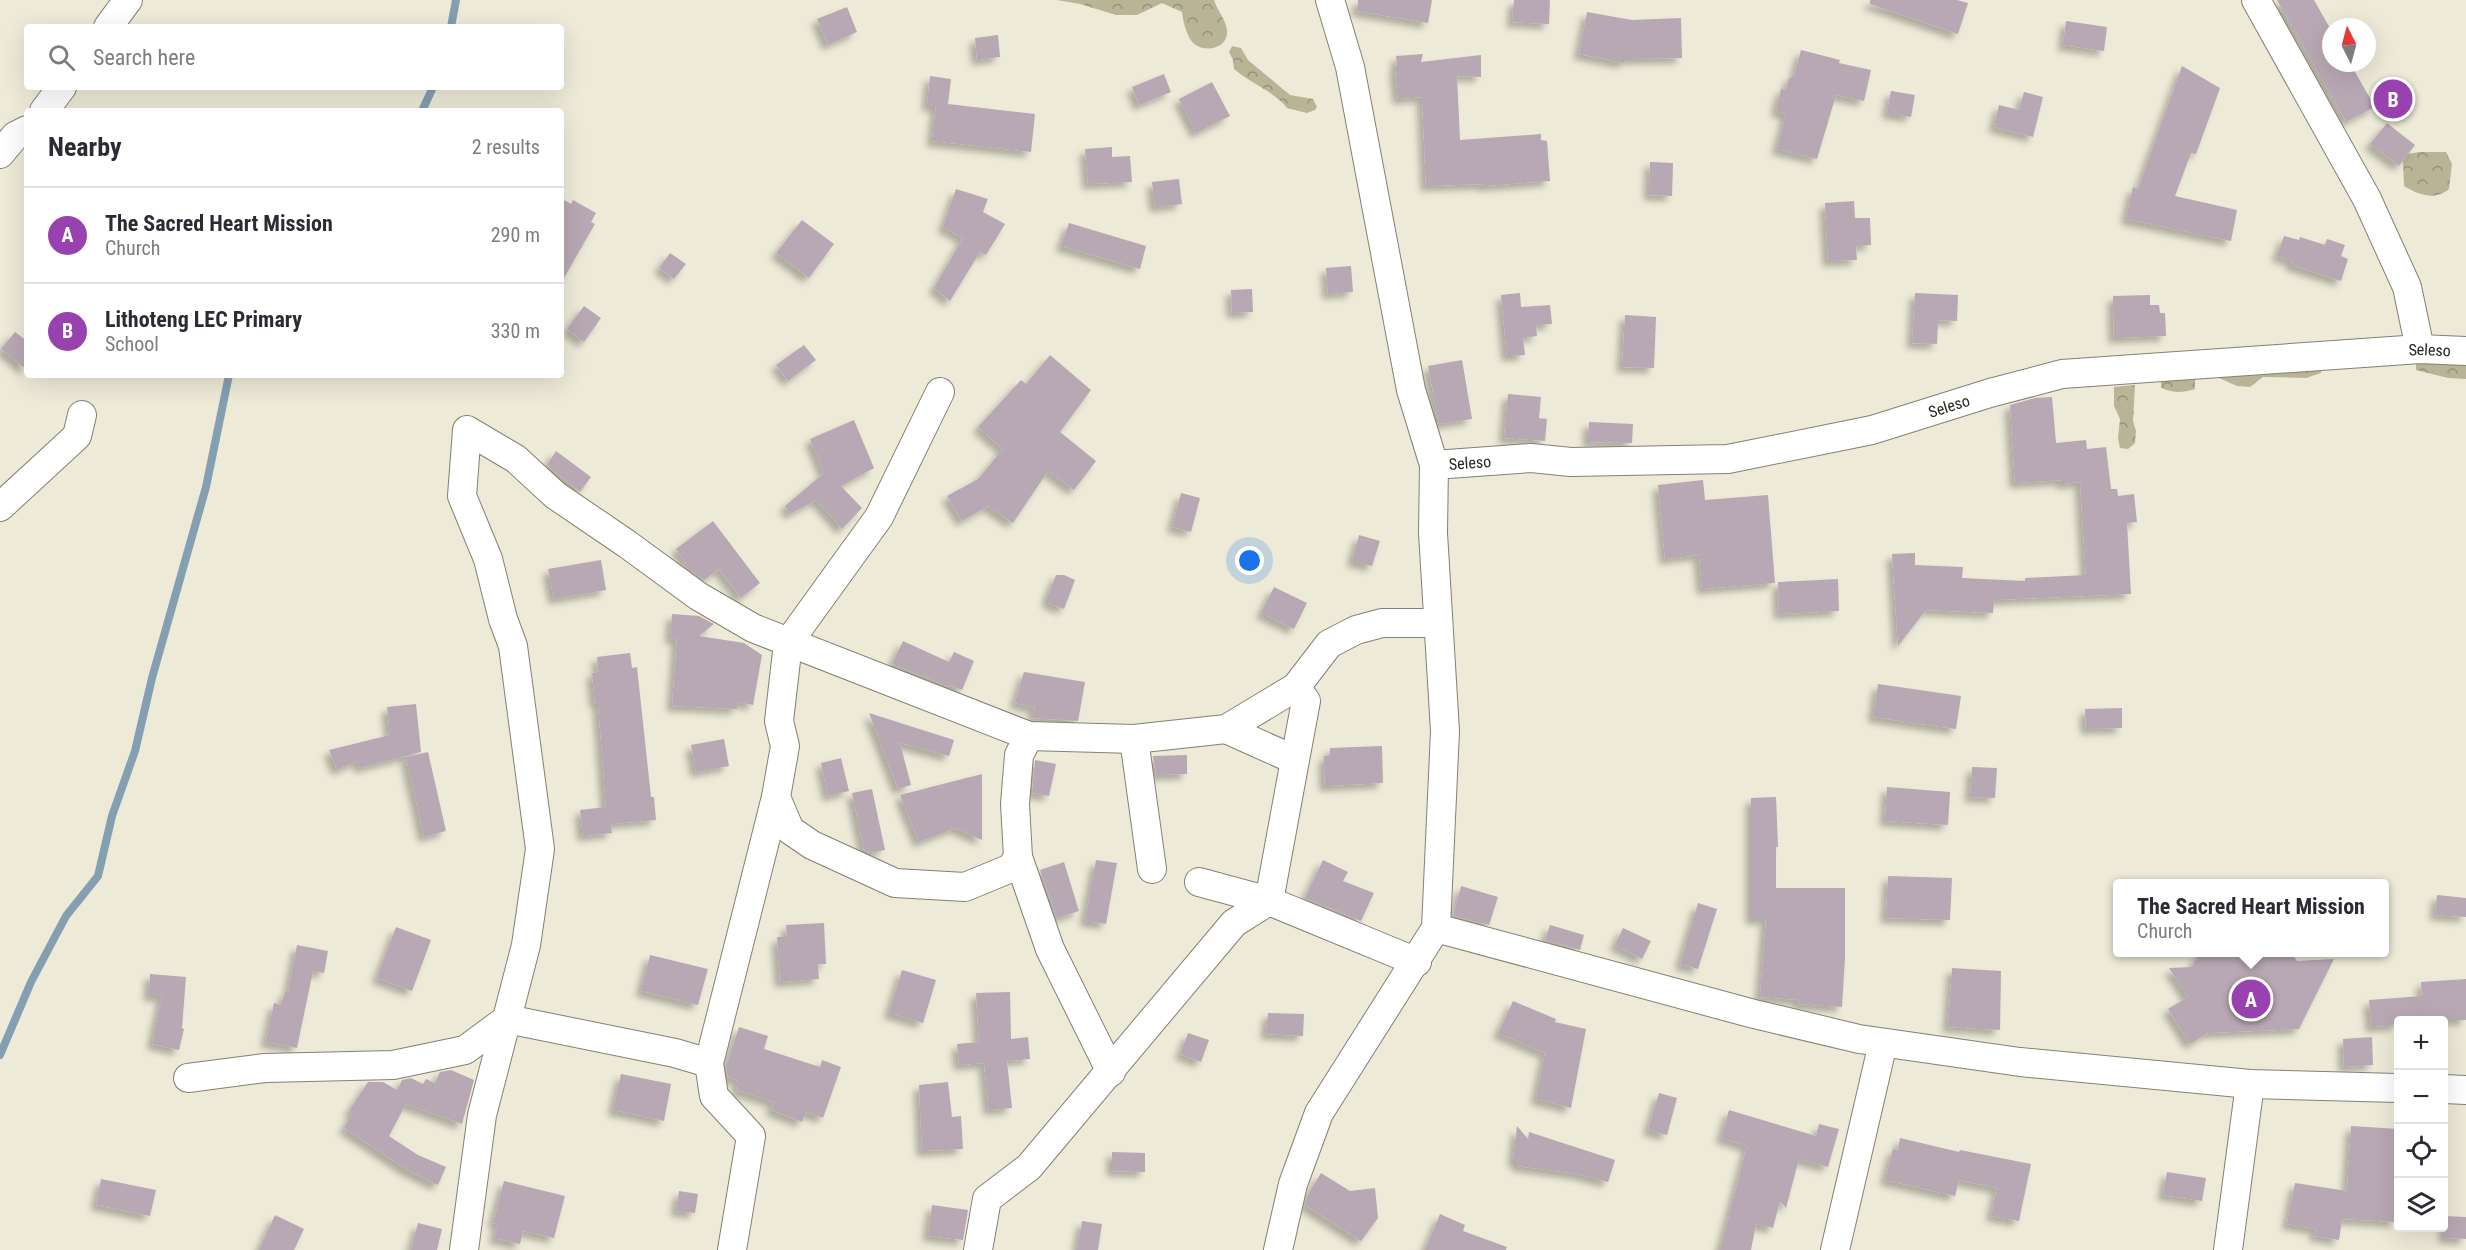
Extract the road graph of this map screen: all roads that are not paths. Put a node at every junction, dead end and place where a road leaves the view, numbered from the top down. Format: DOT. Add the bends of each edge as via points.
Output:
graph roads {
  1 [pos="128,0"];
  2 [pos="1330,0"];
  3 [pos="2256,0"];
  4 [pos="110,24"];
  5 [pos="60,90"];
  6 [pos="46,108"];
  7 [pos="24,132"];
  8 [pos="0,154"];
  9 [pos="2420,349"];
  10 [pos="2466,351"];
  11 [pos="940,392"];
  12 [pos="82,415"];
  13 [pos="1434,465"];
  14 [pos="0,507"];
  15 [pos="1437,623"];
  16 [pos="788,643"];
  17 [pos="1296,687"];
  18 [pos="1226,729"];
  19 [pos="1029,736"];
  20 [pos="1134,739"];
  21 [pos="1295,760"];
  22 [pos="776,797"];
  23 [pos="1018,857"];
  24 [pos="1152,869"];
  25 [pos="1199,882"];
  26 [pos="1269,901"];
  27 [pos="1436,928"];
  28 [pos="1416,962"];
  29 [pos="507,1019"];
  30 [pos="1883,1043"];
  31 [pos="709,1063"];
  32 [pos="1111,1072"];
  33 [pos="188,1078"];
  34 [pos="2250,1084"];
  35 [pos="2394,1088"];
  36 [pos="2448,1089"];
  37 [pos="2466,1090"];
  38 [pos="464,1250"];
  39 [pos="732,1250"];
  40 [pos="978,1250"];
  41 [pos="1278,1250"];
  42 [pos="1835,1250"];
  43 [pos="2228,1250"];
  1 -- 4 [label="street"];
  2 -- 13 [label="street" via="1350,68 1411,390"];
  3 -- 9 [label="street" via="2367,199 2407,288"];
  5 -- 6 [label="street"];
  7 -- 8 [label="street"];
  9 -- 10 [label="street, Seleso"];
  9 -- 13 [label="street, Seleso" via="2062,374 1872,430 1728,459 1571,462 1531,458"];
  11 -- 16 [label="street" via="879,517"];
  12 -- 14 [label="street" via="77,436"];
  13 -- 15 [label="street"];
  15 -- 17 [label="street" via="1382,623 1356,630 1329,644"];
  15 -- 27 [label="street" via="1445,731"];
  16 -- 19 [label="street"];
  16 -- 22 [label="street" via="779,721 785,746"];
  16 -- 29 [label="street" via="698,596 555,495 516,459 467,430 462,496 488,559 513,646 540,849 526,945"];
  17 -- 18 [label="street"];
  17 -- 21 [label="street" via="1306,701"];
  18 -- 20 [label="street"];
  18 -- 21 [label="street"];
  19 -- 20 [label="street"];
  19 -- 23 [label="street" via="1019,755 1015,804"];
  20 -- 24 [label="street"];
  21 -- 26 [label="street"];
  22 -- 23 [label="street" via="790,830 812,845 895,883 965,887 1011,868"];
  22 -- 31 [label="street"];
  23 -- 32 [label="street" via="1050,949"];
  25 -- 26 [label="street"];
  26 -- 28 [label="street"];
  26 -- 32 [label="street" via="1234,923"];
  27 -- 28 [label="street"];
  27 -- 30 [label="street" via="1754,1014"];
  28 -- 41 [label="street" via="1319,1113 1293,1184"];
  29 -- 31 [label="street"];
  29 -- 33 [label="street" via="465,1050 393,1065 265,1068"];
  29 -- 38 [label="street" via="482,1115"];
  30 -- 34 [label="street" via="2020,1062"];
  30 -- 42 [label="street"];
  31 -- 39 [label="street" via="714,1096 751,1136"];
  32 -- 40 [label="street" via="1029,1167 987,1199"];
  34 -- 35 [label="street"];
  34 -- 43 [label="street"];
  36 -- 37 [label="street"];
}
